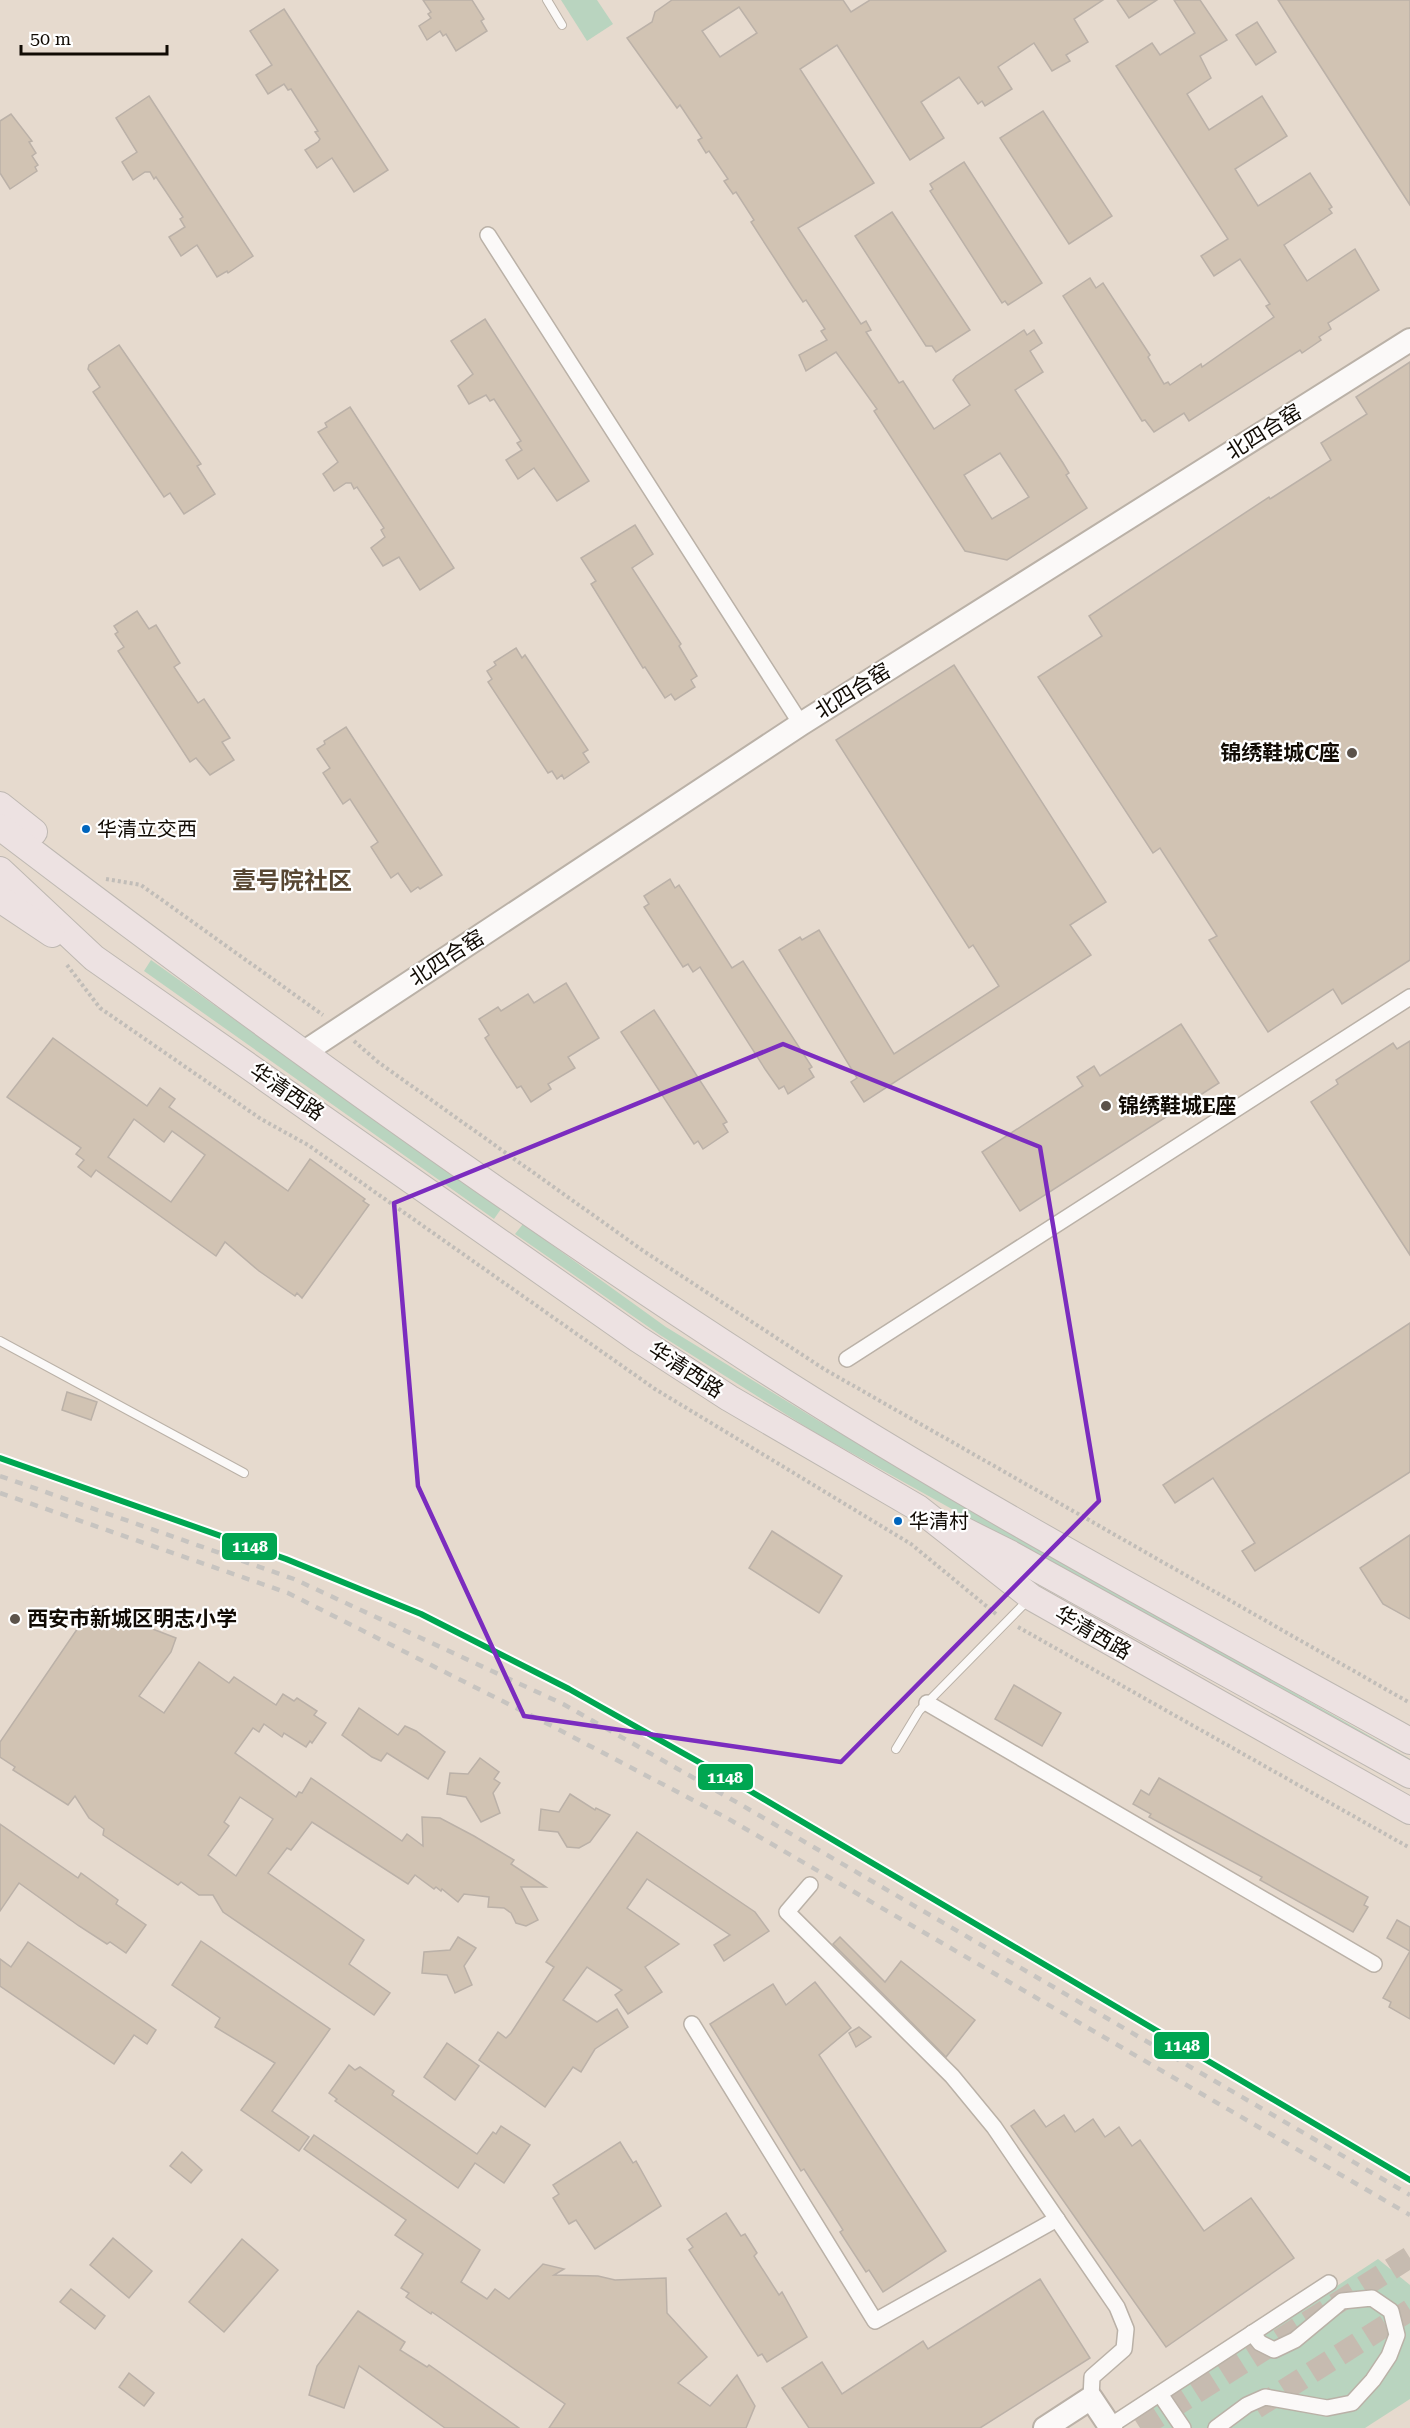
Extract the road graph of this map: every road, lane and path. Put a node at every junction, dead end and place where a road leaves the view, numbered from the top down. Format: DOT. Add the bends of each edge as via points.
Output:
graph roads {
  1 [pos="547,0"];
  2 [pos="562,25"];
  3 [pos="488,235"];
  4 [pos="1410,340"];
  5 [pos="801,724"];
  6 [pos="0,805"];
  7 [pos="0,827"];
  8 [pos="0,870"];
  9 [pos="79,874"];
  10 [pos="0,899"];
  11 [pos="118,917"];
  12 [pos="94,958"];
  13 [pos="1410,996"];
  14 [pos="339,1029"];
  15 [pos="303,1053"];
  16 [pos="0,1341"];
  17 [pos="848,1359"];
  18 [pos="244,1473"];
  19 [pos="918,1508"];
  20 [pos="1031,1597"];
  21 [pos="927,1703"];
  22 [pos="1410,1703"];
  23 [pos="1410,1741"];
  24 [pos="896,1749"];
  25 [pos="1410,1775"];
  26 [pos="1410,1811"];
  27 [pos="810,1885"];
  28 [pos="1374,1964"];
  29 [pos="692,2024"];
  30 [pos="1057,2219"];
  31 [pos="1329,2283"];
  32 [pos="1252,2333"];
  33 [pos="1160,2394"];
  34 [pos="1091,2398"];
  35 [pos="1111,2427"];
  36 [pos="1045,2428"];
  37 [pos="1183,2428"];
  38 [pos="1216,2428"];
  1 -- 2 [label="lane"];
  3 -- 5 [label="street"];
  4 -- 5 [label="street, 北四合窑"];
  5 -- 14 [label="street, 北四合窑"];
  6 -- 9 [label="main road"];
  7 -- 11 [label="main road, 华清西路"];
  8 -- 12 [label="main road, 华清西路"];
  9 -- 11 [label="main road"];
  9 -- 14 [label="path" via="141,885 305,1000"];
  10 -- 12 [label="main road" via="24,918"];
  11 -- 15 [label="main road, 华清西路"];
  12 -- 19 [label="main road, 华清西路" via="638,1339 785,1432"];
  13 -- 17 [label="street"];
  14 -- 15 [label="street, 北四合窑"];
  14 -- 22 [label="path" via="378,1062 645,1252 824,1369"];
  15 -- 23 [label="main road, 华清西路" via="753,1363 1076,1557"];
  16 -- 18 [label="lane"];
  19 -- 20 [label="main road, 华清西路"];
  19 -- 25 [label="main road" via="1011,1554"];
  20 -- 21 [label="lane"];
  20 -- 26 [label="main road, 华清西路"];
  21 -- 24 [label="lane"];
  21 -- 28 [label="street"];
  27 -- 30 [label="street" via="787,1912 952,2076 994,2127"];
  29 -- 30 [label="street" via="875,2321"];
  30 -- 34 [label="street" via="1117,2307 1126,2329 1124,2349 1092,2377"];
  31 -- 32 [label="street"];
  32 -- 33 [label="street"];
  32 -- 38 [label="street" via="1260,2343 1274,2349 1295,2340 1342,2301 1372,2298 1391,2311 1397,2335 1389,2356 1353,2403 1327,2408 1265,2397"];
  33 -- 35 [label="street"];
  33 -- 37 [label="street"];
  34 -- 35 [label="street"];
  34 -- 36 [label="street"];
}
